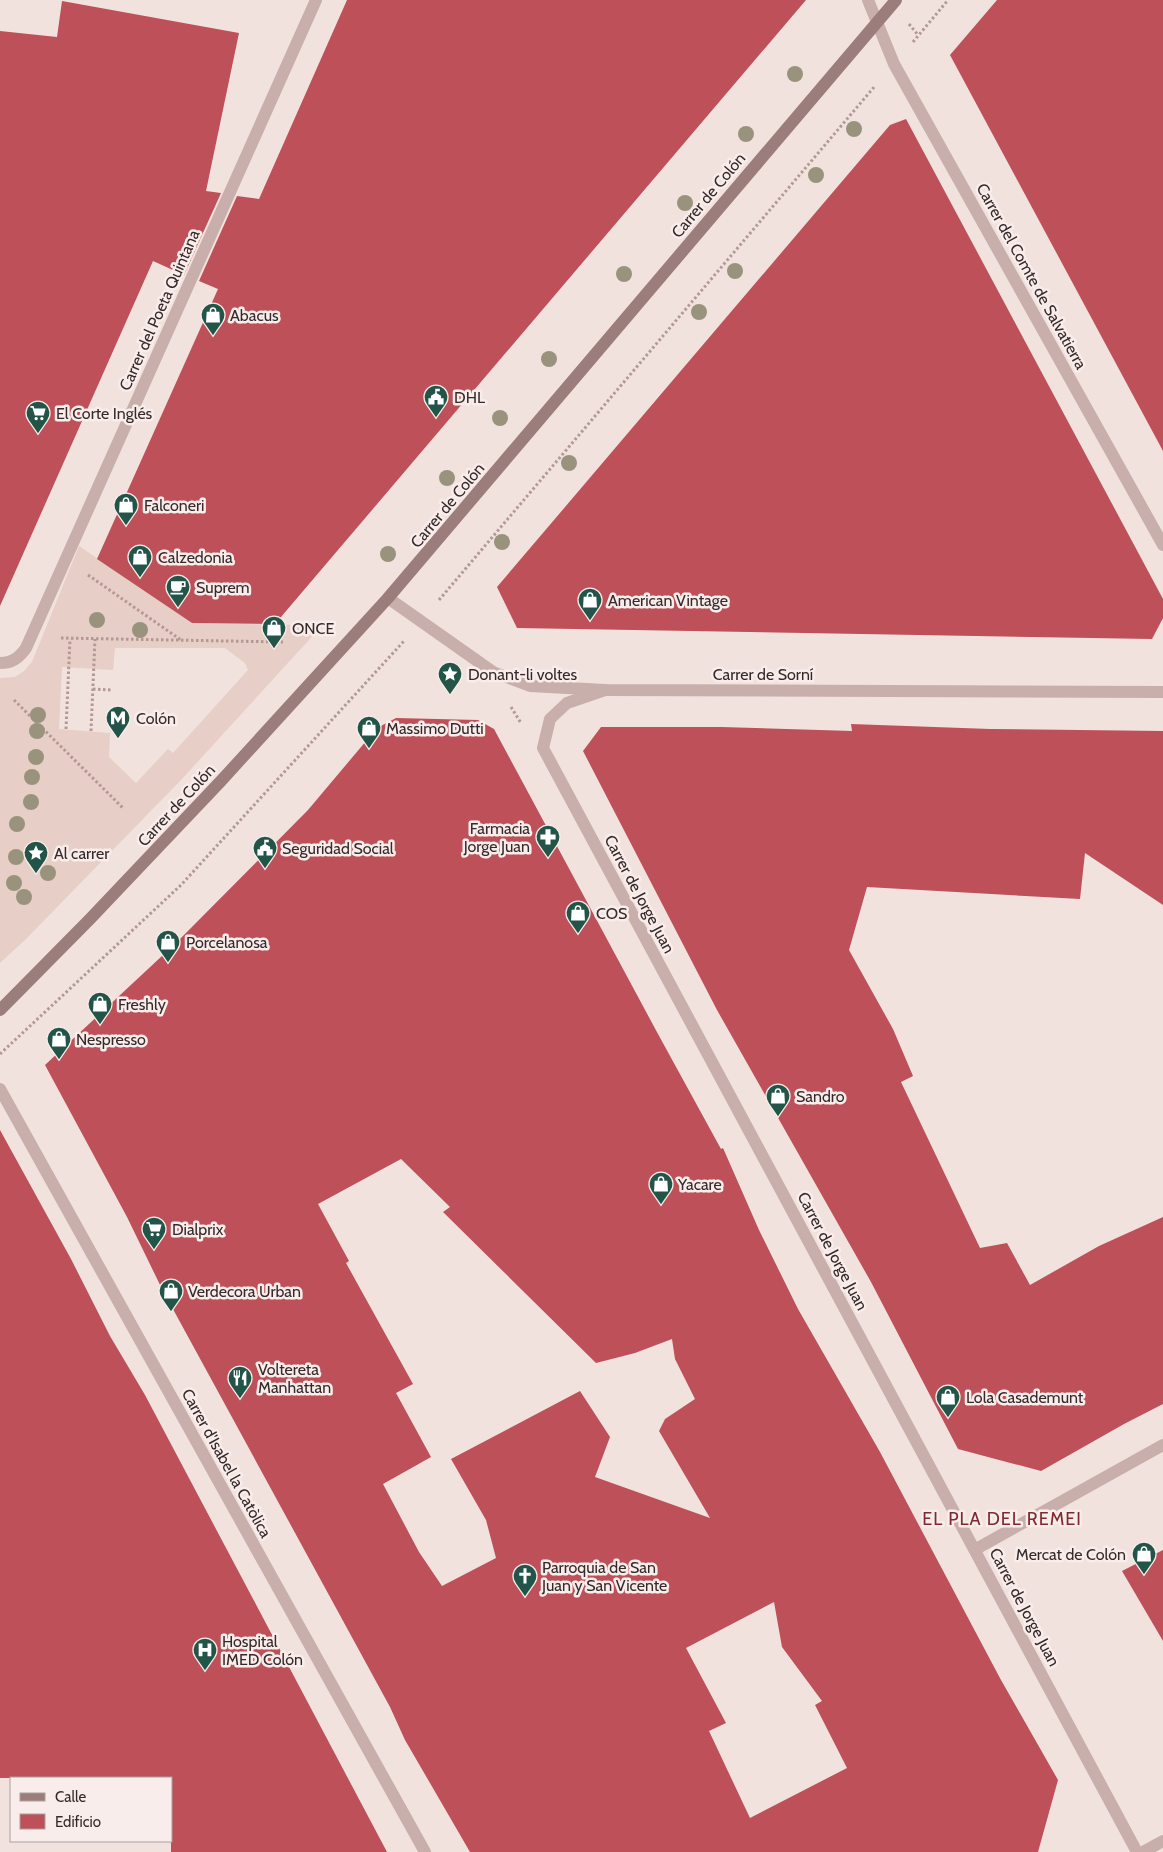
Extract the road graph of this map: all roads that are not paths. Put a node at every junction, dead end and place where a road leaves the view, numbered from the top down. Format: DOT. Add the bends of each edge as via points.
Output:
graph roads {
  1 [pos="316,0"];
  2 [pos="868,0"];
  3 [pos="896,0"];
  4 [pos="878,20"];
  5 [pos="1163,545"];
  6 [pos="388,598"];
  7 [pos="0,664"];
  8 [pos="605,690"];
  9 [pos="1163,692"];
  10 [pos="0,1010"];
  11 [pos="0,1089"];
  12 [pos="1163,1445"];
  13 [pos="976,1549"];
  14 [pos="1163,1841"];
  15 [pos="425,1852"];
  16 [pos="1137,1852"];
  17 [pos="1143,1852"];
  1 -- 7 [label="street, Carrer del Poeta Quintana" via="26,648 21,655"];
  2 -- 4 [label="street, Carrer del Comte de Salvatierra"];
  3 -- 4 [label="main road, Carrer de Colón"];
  4 -- 5 [label="street, Carrer del Comte de Salvatierra" via="894,64"];
  4 -- 6 [label="main road, Carrer de Colón"];
  6 -- 8 [label="street, Carrer de Sorní" via="493,672 530,686"];
  6 -- 10 [label="main road, Carrer de Colón" via="290,708"];
  8 -- 9 [label="street, Carrer de Sorní"];
  8 -- 13 [label="street, Carrer de Jorge Juan" via="567,703 555,714 550,719 543,748"];
  11 -- 15 [label="street, Carrer d'Isabel la Catòlica"];
  12 -- 13 [label="street"];
  13 -- 16 [label="street, Carrer de Jorge Juan"];
  14 -- 17 [label="street"];
}
